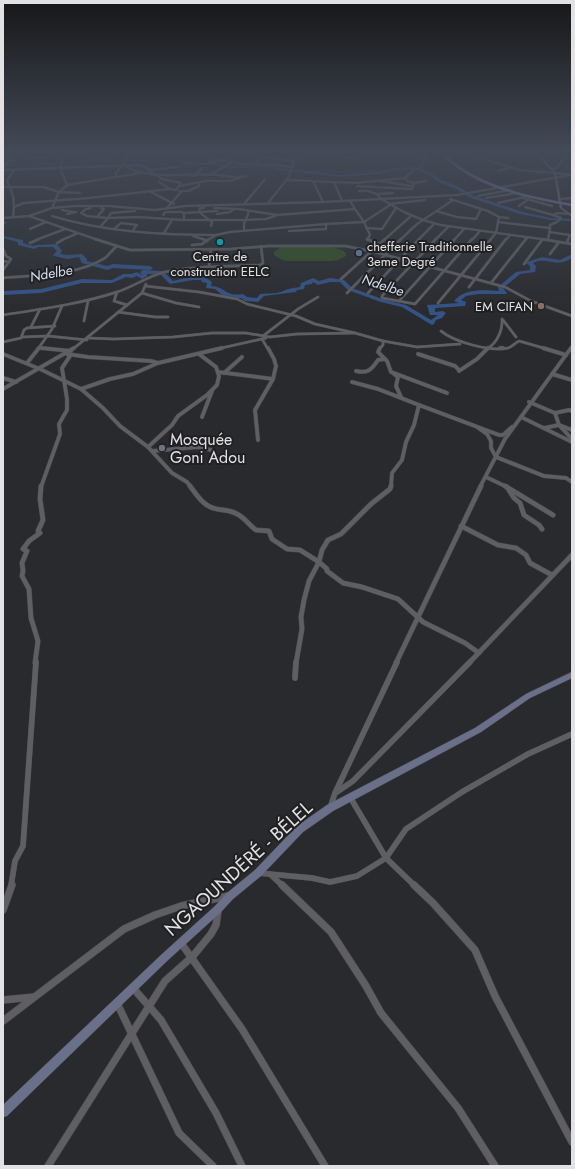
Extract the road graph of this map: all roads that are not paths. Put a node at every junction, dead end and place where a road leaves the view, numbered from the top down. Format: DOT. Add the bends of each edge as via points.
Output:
graph roads {
  1 [pos="200,208"];
  2 [pos="396,208"];
  3 [pos="14,209"];
  4 [pos="50,209"];
  5 [pos="89,209"];
  6 [pos="104,209"];
  7 [pos="130,209"];
  8 [pos="166,209"];
  9 [pos="189,209"];
  10 [pos="203,209"];
  11 [pos="234,209"];
  12 [pos="355,209"];
  13 [pos="384,209"];
  14 [pos="397,209"];
  15 [pos="440,209"];
  16 [pos="481,209"];
  17 [pos="529,209"];
  18 [pos="549,209"];
  19 [pos="562,209"];
  20 [pos="141,210"];
  21 [pos="162,210"];
  22 [pos="534,210"];
  23 [pos="56,211"];
  24 [pos="153,211"];
  25 [pos="217,211"];
  26 [pos="249,211"];
  27 [pos="436,211"];
  28 [pos="74,212"];
  29 [pos="199,212"];
  30 [pos="81,213"];
  31 [pos="184,213"];
  32 [pos="543,213"];
  33 [pos="164,215"];
  34 [pos="277,215"];
  35 [pos="553,215"];
  36 [pos="570,215"];
  37 [pos="13,216"];
  38 [pos="29,216"];
  39 [pos="52,216"];
  40 [pos="410,216"];
  41 [pos="97,217"];
  42 [pos="149,217"];
  43 [pos="498,217"];
  44 [pos="3,218"];
  45 [pos="108,218"];
  46 [pos="155,218"];
  47 [pos="508,218"];
  48 [pos="59,219"];
  49 [pos="172,220"];
  50 [pos="184,220"];
  51 [pos="210,220"];
  52 [pos="217,220"];
  53 [pos="246,220"];
  54 [pos="423,220"];
  55 [pos="46,222"];
  56 [pos="364,222"];
  57 [pos="498,222"];
  58 [pos="204,223"];
  59 [pos="326,224"];
  60 [pos="434,224"];
  61 [pos="92,226"];
  62 [pos="211,226"];
  63 [pos="100,227"];
  64 [pos="448,227"];
  65 [pos="65,228"];
  66 [pos="110,228"];
  67 [pos="366,228"];
  68 [pos="550,228"];
  69 [pos="30,229"];
  70 [pos="114,229"];
  71 [pos="464,229"];
  72 [pos="133,230"];
  73 [pos="244,230"];
  74 [pos="289,231"];
  75 [pos="480,231"];
  76 [pos="549,232"];
  77 [pos="78,233"];
  78 [pos="164,233"];
  79 [pos="496,234"];
  80 [pos="191,235"];
  81 [pos="216,235"];
  82 [pos="510,235"];
  83 [pos="527,238"];
  84 [pos="542,240"];
  85 [pos="548,240"];
  86 [pos="207,241"];
  87 [pos="559,242"];
  88 [pos="30,243"];
  89 [pos="57,243"];
  90 [pos="567,243"];
  91 [pos="379,244"];
  92 [pos="572,244"];
  93 [pos="192,245"];
  94 [pos="261,246"];
  95 [pos="116,247"];
  96 [pos="211,249"];
  97 [pos="4,251"];
  98 [pos="371,251"];
  99 [pos="550,254"];
  100 [pos="385,255"];
  101 [pos="400,260"];
  102 [pos="3,261"];
  103 [pos="9,262"];
  104 [pos="414,263"];
  105 [pos="524,264"];
  106 [pos="209,267"];
  107 [pos="430,267"];
  108 [pos="3,270"];
  109 [pos="445,271"];
  110 [pos="461,275"];
  111 [pos="3,278"];
  112 [pos="148,279"];
  113 [pos="341,279"];
  114 [pos="476,279"];
  115 [pos="493,283"];
  116 [pos="145,286"];
  117 [pos="469,287"];
  118 [pos="491,289"];
  119 [pos="117,292"];
  120 [pos="368,292"];
  121 [pos="142,293"];
  122 [pos="347,293"];
  123 [pos="318,298"];
  124 [pos="88,301"];
  125 [pos="399,301"];
  126 [pos="438,303"];
  127 [pos="127,305"];
  128 [pos="62,306"];
  129 [pos="200,306"];
  130 [pos="40,309"];
  131 [pos="118,312"];
  132 [pos="3,315"];
  133 [pos="168,316"];
  134 [pos="292,316"];
  135 [pos="572,316"];
  136 [pos="84,320"];
  137 [pos="55,326"];
  138 [pos="31,327"];
  139 [pos="442,331"];
  140 [pos="356,333"];
  141 [pos="48,336"];
  142 [pos="22,337"];
  143 [pos="516,337"];
  144 [pos="262,338"];
  145 [pos="88,339"];
  146 [pos="383,341"];
  147 [pos="3,342"];
  148 [pos="468,343"];
  149 [pos="492,346"];
  150 [pos="572,347"];
  151 [pos="38,348"];
  152 [pos="69,352"];
  153 [pos="3,354"];
  154 [pos="199,354"];
  155 [pos="418,354"];
  156 [pos="566,355"];
  157 [pos="242,356"];
  158 [pos="385,359"];
  159 [pos="27,363"];
  160 [pos="158,363"];
  161 [pos="40,369"];
  162 [pos="356,371"];
  163 [pos="218,372"];
  164 [pos="224,373"];
  165 [pos="394,374"];
  166 [pos="552,374"];
  167 [pos="3,378"];
  168 [pos="273,378"];
  169 [pos="64,380"];
  170 [pos="572,380"];
  171 [pos="16,382"];
  172 [pos="352,382"];
  173 [pos="81,388"];
  174 [pos="3,389"];
  175 [pos="212,389"];
  176 [pos="447,393"];
  177 [pos="402,397"];
  178 [pos="530,402"];
  179 [pos="419,405"];
  180 [pos="572,411"];
  181 [pos="555,413"];
  182 [pos="202,417"];
  183 [pos="521,417"];
  184 [pos="515,425"];
  185 [pos="559,425"];
  186 [pos="477,427"];
  187 [pos="544,428"];
  188 [pos="572,430"];
  189 [pos="572,439"];
  190 [pos="258,440"];
  191 [pos="572,442"];
  192 [pos="148,447"];
  193 [pos="211,450"];
  194 [pos="152,451"];
  195 [pos="496,456"];
  196 [pos="486,477"];
  197 [pos="572,482"];
  198 [pos="507,487"];
  199 [pos="553,515"];
  200 [pos="461,526"];
  201 [pos="542,529"];
  202 [pos="572,555"];
  203 [pos="319,562"];
  204 [pos="552,575"];
  205 [pos="418,617"];
  206 [pos="479,653"];
  207 [pos="572,675"];
  208 [pos="295,678"];
  209 [pos="572,734"];
  210 [pos="335,793"];
  211 [pos="350,797"];
  212 [pos="330,808"];
  213 [pos="386,858"];
  214 [pos="258,873"];
  215 [pos="270,874"];
  216 [pos="230,896"];
  217 [pos="218,909"];
  218 [pos="3,910"];
  219 [pos="181,943"];
  220 [pos="191,957"];
  221 [pos="133,988"];
  222 [pos="34,997"];
  223 [pos="3,1000"];
  224 [pos="117,1003"];
  225 [pos="149,1006"];
  226 [pos="3,1021"];
  227 [pos="132,1033"];
  228 [pos="3,1112"];
  229 [pos="572,1142"];
  230 [pos="48,1166"];
  231 [pos="213,1166"];
  232 [pos="242,1166"];
  233 [pos="325,1166"];
  234 [pos="495,1166"];
  1 -- 29 [label="street"];
  2 -- 67 [label="street" via="381,230"];
  3 -- 37 [label="street"];
  4 -- 38 [label="street"];
  5 -- 30 [label="street"];
  6 -- 41 [label="street"];
  7 -- 8 [label="street"];
  8 -- 21 [label="street"];
  9 -- 21 [label="street"];
  10 -- 25 [label="street"];
  11 -- 25 [label="street"];
  11 -- 25 [label="street" via="230,212"];
  11 -- 26 [label="street"];
  12 -- 34 [label="street"];
  12 -- 56 [label="street"];
  13 -- 56 [label="street"];
  14 -- 40 [label="street"];
  15 -- 27 [label="street"];
  16 -- 27 [label="street" via="476,219"];
  16 -- 43 [label="street"];
  17 -- 22 [label="street"];
  18 -- 32 [label="street"];
  19 -- 36 [label="main road"];
  20 -- 24 [label="street"];
  20 -- 42 [label="street" via="140,215"];
  20 -- 45 [label="street" via="111,213"];
  21 -- 24 [label="street"];
  21 -- 46 [label="street"];
  22 -- 32 [label="street"];
  23 -- 28 [label="street"];
  24 -- 42 [label="street"];
  25 -- 29 [label="street"];
  25 -- 52 [label="street"];
  26 -- 34 [label="street"];
  26 -- 53 [label="street"];
  27 -- 54 [label="street"];
  28 -- 30 [label="street"];
  28 -- 48 [label="street"];
  29 -- 31 [label="street"];
  29 -- 51 [label="street"];
  30 -- 41 [label="street"];
  31 -- 33 [label="street" via="166,212"];
  31 -- 50 [label="street"];
  32 -- 35 [label="street"];
  34 -- 53 [label="street" via="266,219"];
  35 -- 36 [label="street"];
  35 -- 68 [label="street" via="561,219 550,224"];
  37 -- 38 [label="street"];
  37 -- 44 [label="street"];
  38 -- 55 [label="street"];
  39 -- 48 [label="street"];
  40 -- 54 [label="street"];
  40 -- 91 [label="street"];
  41 -- 45 [label="street"];
  41 -- 61 [label="street" via="92,220"];
  42 -- 45 [label="street"];
  42 -- 46 [label="street"];
  43 -- 47 [label="street"];
  43 -- 57 [label="street"];
  45 -- 63 [label="street"];
  46 -- 49 [label="street"];
  48 -- 61 [label="street"];
  49 -- 50 [label="street"];
  49 -- 78 [label="street"];
  50 -- 51 [label="street"];
  51 -- 52 [label="street"];
  51 -- 58 [label="street"];
  51 -- 62 [label="street"];
  52 -- 53 [label="street"];
  53 -- 73 [label="street"];
  54 -- 60 [label="street"];
  54 -- 100 [label="street"];
  55 -- 65 [label="street"];
  55 -- 69 [label="street"];
  56 -- 59 [label="street"];
  56 -- 67 [label="street"];
  57 -- 68 [label="street"];
  57 -- 79 [label="street"];
  59 -- 73 [label="street"];
  59 -- 74 [label="street" via="326,229"];
  60 -- 64 [label="street"];
  60 -- 101 [label="street"];
  61 -- 63 [label="street"];
  61 -- 66 [label="street" via="90,229"];
  63 -- 66 [label="street"];
  64 -- 71 [label="street"];
  64 -- 104 [label="street"];
  65 -- 77 [label="street"];
  65 -- 88 [label="street"];
  66 -- 70 [label="street"];
  67 -- 91 [label="street" via="370,236 367,240"];
  68 -- 76 [label="street"];
  70 -- 72 [label="street"];
  70 -- 72 [label="street" via="121,223 137,225"];
  71 -- 75 [label="street"];
  71 -- 107 [label="street"];
  72 -- 78 [label="street"];
  73 -- 81 [label="street"];
  75 -- 79 [label="street"];
  75 -- 109 [label="street"];
  76 -- 85 [label="street"];
  76 -- 90 [label="street" via="570,235"];
  77 -- 89 [label="street"];
  77 -- 95 [label="street"];
  78 -- 80 [label="street"];
  79 -- 82 [label="street"];
  79 -- 110 [label="street"];
  80 -- 81 [label="street"];
  80 -- 86 [label="street"];
  81 -- 86 [label="street"];
  82 -- 83 [label="street"];
  82 -- 114 [label="street"];
  83 -- 84 [label="street"];
  83 -- 115 [label="street"];
  84 -- 85 [label="street"];
  84 -- 105 [label="street"];
  85 -- 87 [label="street"];
  86 -- 93 [label="street"];
  87 -- 90 [label="street"];
  87 -- 99 [label="street"];
  90 -- 92 [label="street"];
  91 -- 98 [label="street"];
  94 -- 96 [label="street"];
  94 -- 98 [label="street" via="336,246"];
  94 -- 106 [label="street" via="262,264"];
  95 -- 96 [label="street" via="141,250"];
  95 -- 111 [label="street" via="108,256 74,269"];
  96 -- 106 [label="street"];
  97 -- 103 [label="street" via="11,259"];
  98 -- 100 [label="street"];
  98 -- 113 [label="street"];
  100 -- 101 [label="street"];
  100 -- 122 [label="street"];
  101 -- 104 [label="street"];
  101 -- 120 [label="street"];
  102 -- 103 [label="street"];
  103 -- 108 [label="street"];
  104 -- 107 [label="street"];
  104 -- 125 [label="street" via="381,297"];
  106 -- 112 [label="street" via="164,272"];
  107 -- 109 [label="street"];
  107 -- 125 [label="street"];
  109 -- 110 [label="street"];
  109 -- 125 [label="street" via="415,304"];
  110 -- 114 [label="street"];
  110 -- 126 [label="street"];
  112 -- 116 [label="street"];
  112 -- 119 [label="street"];
  114 -- 115 [label="street"];
  114 -- 117 [label="street"];
  115 -- 118 [label="street"];
  115 -- 135 [label="street"];
  116 -- 121 [label="street"];
  116 -- 134 [label="street" via="237,299"];
  119 -- 124 [label="street"];
  119 -- 127 [label="street" via="114,301"];
  121 -- 127 [label="street"];
  121 -- 129 [label="street"];
  123 -- 134 [label="street"];
  124 -- 128 [label="street"];
  124 -- 136 [label="street"];
  127 -- 131 [label="street"];
  128 -- 130 [label="street"];
  128 -- 137 [label="street"];
  130 -- 132 [label="street"];
  130 -- 138 [label="street"];
  131 -- 133 [label="street" via="155,317"];
  131 -- 145 [label="street"];
  134 -- 140 [label="street"];
  134 -- 144 [label="street"];
  137 -- 138 [label="street"];
  137 -- 141 [label="street"];
  138 -- 142 [label="street" via="25,328"];
  139 -- 148 [label="street" via="448,338"];
  140 -- 144 [label="street" via="297,334"];
  140 -- 146 [label="street"];
  141 -- 142 [label="street"];
  141 -- 145 [label="street"];
  141 -- 151 [label="street"];
  142 -- 147 [label="street"];
  143 -- 149 [label="street" via="503,319 503,328"];
  144 -- 145 [label="street" via="241,333 212,333 173,337"];
  144 -- 154 [label="street"];
  144 -- 168 [label="street" via="276,366"];
  145 -- 152 [label="street"];
  146 -- 148 [label="street" via="417,347"];
  146 -- 158 [label="street" via="378,352"];
  148 -- 149 [label="street"];
  149 -- 155 [label="street" via="459,371 455,366"];
  149 -- 156 [label="street" via="510,348 519,341"];
  150 -- 156 [label="street"];
  151 -- 152 [label="street"];
  151 -- 159 [label="street"];
  152 -- 160 [label="street" via="88,357"];
  152 -- 161 [label="street"];
  152 -- 169 [label="street" via="69,359 62,368"];
  153 -- 159 [label="street"];
  154 -- 160 [label="street"];
  154 -- 163 [label="street" via="216,367"];
  156 -- 166 [label="street"];
  157 -- 164 [label="street"];
  158 -- 162 [label="street" via="378,360 371,370 362,373"];
  158 -- 165 [label="street"];
  159 -- 161 [label="street"];
  160 -- 173 [label="street" via="134,374"];
  161 -- 169 [label="street"];
  161 -- 171 [label="street"];
  163 -- 164 [label="street"];
  163 -- 175 [label="street" via="217,385"];
  164 -- 168 [label="street"];
  165 -- 176 [label="street"];
  165 -- 177 [label="street" via="398,377 396,386"];
  166 -- 170 [label="street"];
  166 -- 178 [label="street"];
  167 -- 171 [label="street"];
  168 -- 190 [label="street" via="255,410"];
  169 -- 173 [label="street"];
  169 -- 218 [label="street" via="67,410 59,424 60,434 41,484 40,499 44,517 38,531 40,534 29,541 23,549 27,553 22,562 22,576 29,589 31,618 38,641 23,846 15,861 13,881"];
  171 -- 174 [label="street"];
  172 -- 177 [label="street"];
  173 -- 192 [label="street" via="120,426"];
  175 -- 182 [label="street"];
  175 -- 192 [label="street" via="178,416"];
  177 -- 179 [label="street"];
  178 -- 181 [label="street"];
  178 -- 183 [label="street"];
  179 -- 186 [label="street"];
  179 -- 203 [label="street" via="402,460 392,474 390,489 341,534 328,540"];
  180 -- 181 [label="street"];
  181 -- 185 [label="street"];
  183 -- 184 [label="street"];
  183 -- 187 [label="street"];
  184 -- 186 [label="street" via="503,435"];
  184 -- 195 [label="street"];
  185 -- 187 [label="street"];
  185 -- 188 [label="street"];
  185 -- 189 [label="street"];
  186 -- 195 [label="street" via="488,434"];
  187 -- 191 [label="street"];
  192 -- 194 [label="street"];
  193 -- 194 [label="street" via="198,447"];
  194 -- 203 [label="street" via="162,464 187,482 209,506 234,511 246,518 256,530 269,531 272,539 288,549 300,550"];
  195 -- 196 [label="street"];
  195 -- 197 [label="street" via="544,476 566,478"];
  196 -- 198 [label="street"];
  196 -- 200 [label="street"];
  198 -- 199 [label="street"];
  198 -- 201 [label="street" via="520,503 524,515"];
  200 -- 204 [label="street" via="498,545 516,548 526,555 530,563"];
  200 -- 205 [label="street"];
  202 -- 204 [label="street"];
  203 -- 205 [label="street" via="343,583 398,599"];
  203 -- 208 [label="street" via="309,581 304,600"];
  204 -- 206 [label="street"];
  205 -- 206 [label="street"];
  205 -- 210 [label="street"];
  206 -- 210 [label="street" via="353,781"];
  207 -- 211 [label="main road, NGAOUNDÉRÉ - BÉLEL" via="528,696 478,730"];
  209 -- 213 [label="street" via="528,754 462,792 406,829"];
  210 -- 212 [label="street"];
  211 -- 212 [label="main road, NGAOUNDÉRÉ - BÉLEL"];
  211 -- 213 [label="street"];
  212 -- 214 [label="main road, NGAOUNDÉRÉ - BÉLEL" via="300,829"];
  213 -- 215 [label="street" via="357,876 330,882"];
  213 -- 229 [label="street" via="433,903 475,950 495,996"];
  214 -- 215 [label="street"];
  214 -- 216 [label="main road, NGAOUNDÉRÉ - BÉLEL"];
  215 -- 234 [label="street" via="331,932 381,1013 458,1108"];
  216 -- 217 [label="main road, NGAOUNDÉRÉ - BÉLEL"];
  216 -- 222 [label="street" via="182,906 124,929"];
  217 -- 219 [label="main road, NGAOUNDÉRÉ - BÉLEL"];
  217 -- 220 [label="street" via="216,926"];
  219 -- 220 [label="street"];
  219 -- 221 [label="main road, NGAOUNDÉRÉ - BÉLEL"];
  220 -- 225 [label="street" via="165,981"];
  220 -- 233 [label="street" via="242,1029"];
  221 -- 224 [label="main road, NGAOUNDÉRÉ - BÉLEL"];
  221 -- 225 [label="street"];
  222 -- 223 [label="street"];
  222 -- 226 [label="street"];
  224 -- 227 [label="street"];
  224 -- 228 [label="main road, NGAOUNDÉRÉ - BÉLEL"];
  225 -- 227 [label="street"];
  225 -- 232 [label="street" via="161,1020 216,1113"];
  227 -- 230 [label="street"];
  227 -- 231 [label="street" via="179,1133"];
}
